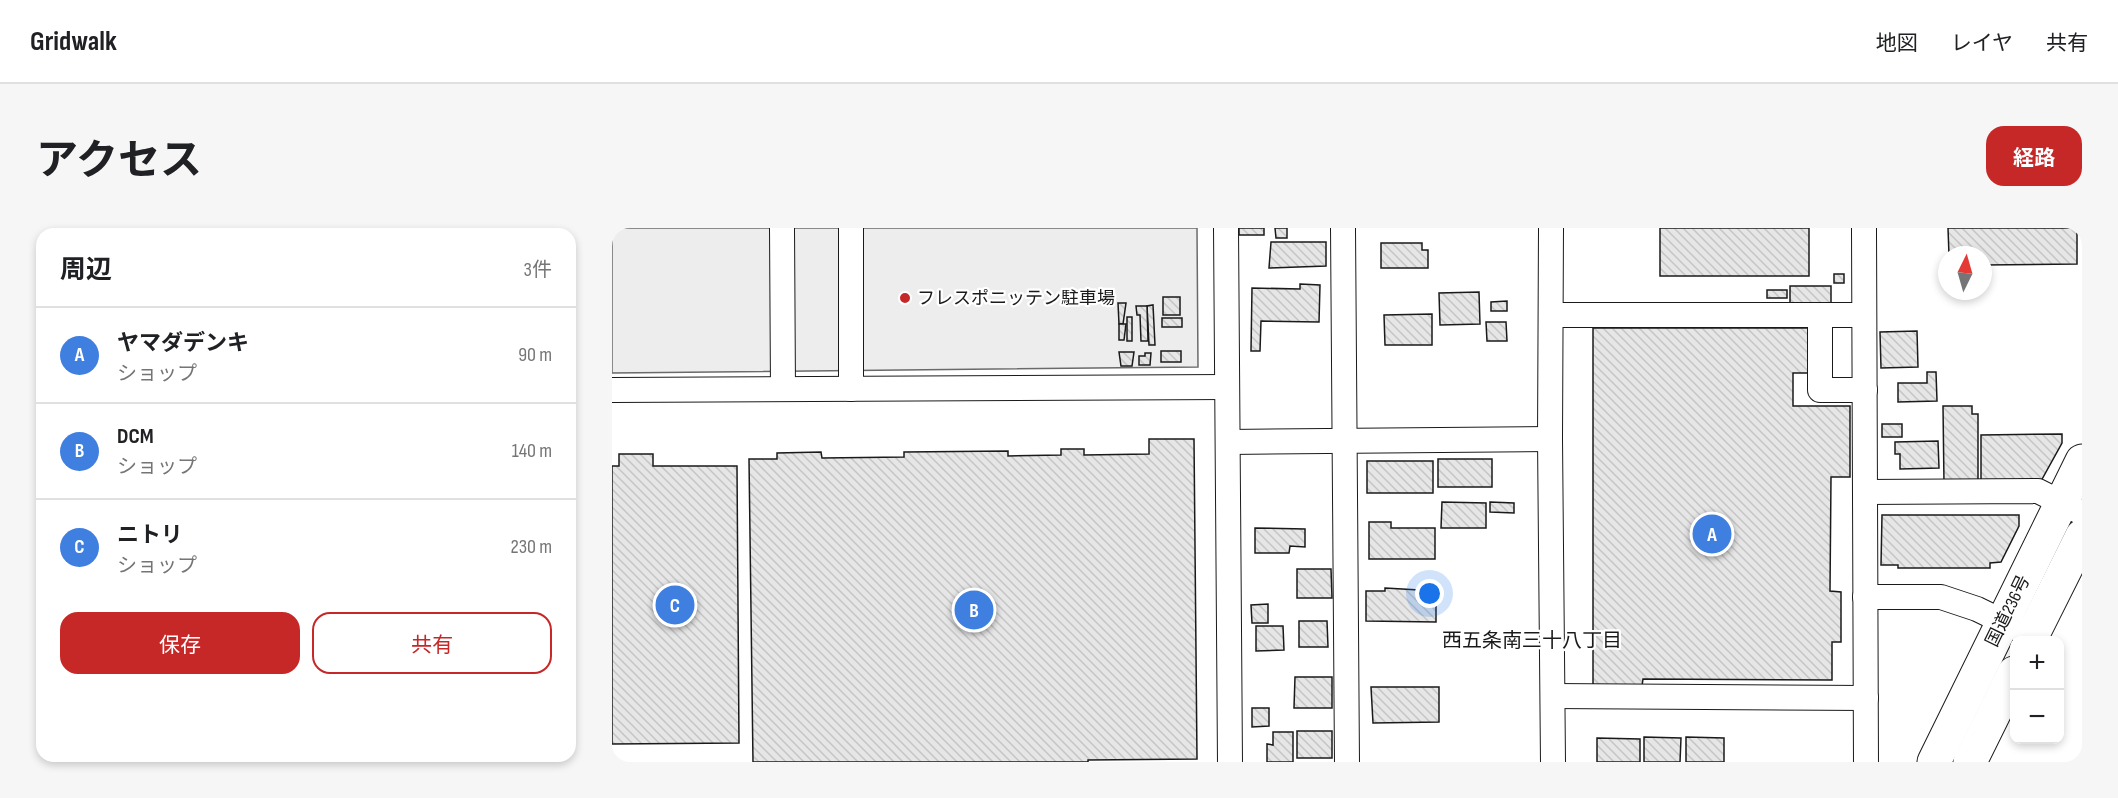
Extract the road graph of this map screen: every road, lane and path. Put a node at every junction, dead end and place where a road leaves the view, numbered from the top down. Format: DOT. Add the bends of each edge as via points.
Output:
graph roads {
  1 [pos="782,228"];
  2 [pos="851,228"];
  3 [pos="1226,228"];
  4 [pos="1343,228"];
  5 [pos="1551,228"];
  6 [pos="1864,228"];
  7 [pos="1552,315"];
  8 [pos="1864,315"];
  9 [pos="1820,316"];
  10 [pos="1227,387"];
  11 [pos="783,389"];
  12 [pos="851,389"];
  13 [pos="612,390"];
  14 [pos="1865,390"];
  15 [pos="1550,439"];
  16 [pos="1344,441"];
  17 [pos="1229,442"];
  18 [pos="2082,461"];
  19 [pos="1865,492"];
  20 [pos="2072,507"];
  21 [pos="2082,536"];
  22 [pos="1865,597"];
  23 [pos="2004,620"];
  24 [pos="2027,636"];
  25 [pos="2032,636"];
  26 [pos="2010,681"];
  27 [pos="1553,696"];
  28 [pos="1866,698"];
  29 [pos="1230,762"];
  30 [pos="1347,762"];
  31 [pos="1553,762"];
  32 [pos="1866,762"];
  33 [pos="1934,762"];
  34 [pos="1970,762"];
  1 -- 11 [label="street"];
  2 -- 12 [label="street"];
  3 -- 10 [label="street"];
  4 -- 16 [label="street"];
  5 -- 7 [label="street"];
  6 -- 8 [label="street"];
  7 -- 9 [label="street"];
  7 -- 15 [label="street"];
  8 -- 9 [label="street"];
  8 -- 14 [label="street"];
  9 -- 14 [label="street" via="1820,390"];
  10 -- 12 [label="street"];
  10 -- 17 [label="street"];
  11 -- 12 [label="street"];
  11 -- 13 [label="street"];
  14 -- 19 [label="street"];
  15 -- 16 [label="street"];
  15 -- 27 [label="street"];
  16 -- 17 [label="street"];
  16 -- 30 [label="street"];
  17 -- 29 [label="street"];
  18 -- 20 [label="highway, 国道236号"];
  19 -- 20 [label="street" via="2038,491"];
  19 -- 22 [label="street"];
  20 -- 23 [label="highway, 国道236号"];
  21 -- 25 [label="highway, 国道236号"];
  22 -- 23 [label="street" via="1941,597"];
  22 -- 28 [label="street"];
  23 -- 24 [label="street"];
  23 -- 33 [label="highway, 国道236号"];
  26 -- 34 [label="highway, 国道236号"];
  27 -- 28 [label="street"];
  27 -- 31 [label="street"];
  28 -- 32 [label="street"];
}
